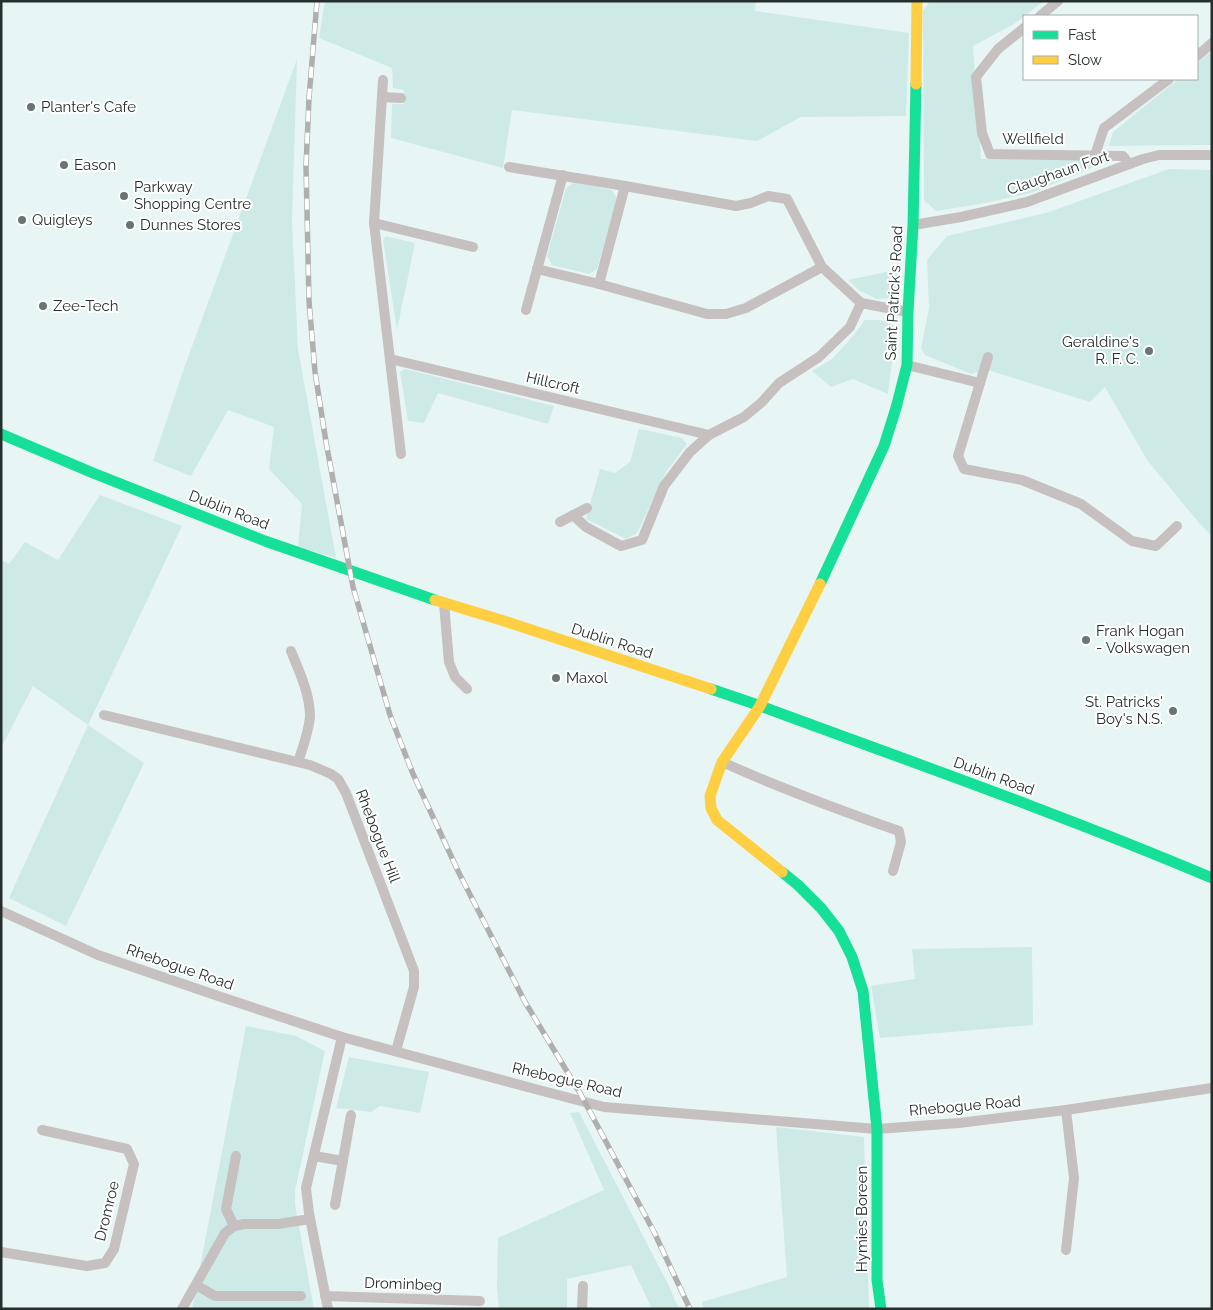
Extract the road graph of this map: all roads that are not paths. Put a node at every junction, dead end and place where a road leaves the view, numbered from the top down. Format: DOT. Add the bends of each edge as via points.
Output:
graph roads {
  1 [pos="917,1"];
  2 [pos="1058,1"];
  3 [pos="1041,15"];
  4 [pos="1023,29"];
  5 [pos="1212,43"];
  6 [pos="1198,55"];
  7 [pos="383,80"];
  8 [pos="1168,80"];
  9 [pos="382,97"];
  10 [pos="401,98"];
  11 [pos="1095,155"];
  12 [pos="1212,155"];
  13 [pos="1129,164"];
  14 [pos="508,167"];
  15 [pos="563,176"];
  16 [pos="626,186"];
  17 [pos="374,223"];
  18 [pos="913,224"];
  19 [pos="473,247"];
  20 [pos="822,267"];
  21 [pos="538,269"];
  22 [pos="599,284"];
  23 [pos="861,303"];
  24 [pos="526,310"];
  25 [pos="908,312"];
  26 [pos="988,357"];
  27 [pos="390,360"];
  28 [pos="907,365"];
  29 [pos="980,383"];
  30 [pos="1,434"];
  31 [pos="710,435"];
  32 [pos="401,454"];
  33 [pos="587,508"];
  34 [pos="573,514"];
  35 [pos="560,522"];
  36 [pos="1177,526"];
  37 [pos="444,603"];
  38 [pos="290,651"];
  39 [pos="467,689"];
  40 [pos="760,706"];
  41 [pos="104,715"];
  42 [pos="298,762"];
  43 [pos="722,762"];
  44 [pos="893,871"];
  45 [pos="1212,878"];
  46 [pos="1,911"];
  47 [pos="342,1037"];
  48 [pos="396,1051"];
  49 [pos="1212,1088"];
  50 [pos="1066,1110"];
  51 [pos="351,1115"];
  52 [pos="877,1128"];
  53 [pos="42,1130"];
  54 [pos="236,1156"];
  55 [pos="314,1156"];
  56 [pos="343,1161"];
  57 [pos="335,1205"];
  58 [pos="310,1219"];
  59 [pos="234,1226"];
  60 [pos="1066,1250"];
  61 [pos="1,1252"];
  62 [pos="196,1285"];
  63 [pos="583,1286"];
  64 [pos="301,1296"];
  65 [pos="325,1296"];
  66 [pos="480,1301"];
  67 [pos="182,1309"];
  68 [pos="328,1309"];
  69 [pos="582,1309"];
  70 [pos="880,1309"];
  1 -- 18 [label="street, Saint Patrick's Road"];
  2 -- 3 [label="street"];
  4 -- 11 [label="street, Wellfield" via="998,49 976,77 982,133 990,154"];
  5 -- 6 [label="street"];
  7 -- 9 [label="street"];
  8 -- 11 [label="street" via="1104,128"];
  9 -- 10 [label="street"];
  9 -- 17 [label="street"];
  11 -- 13 [label="street, Wellfield" via="1123,156"];
  12 -- 13 [label="street, Claughaun Fort" via="1159,155"];
  13 -- 18 [label="street, Claughaun Fort" via="1027,202"];
  14 -- 15 [label="street"];
  15 -- 16 [label="street"];
  15 -- 21 [label="street"];
  16 -- 20 [label="street" via="736,206 768,196 787,199"];
  16 -- 22 [label="street"];
  17 -- 19 [label="street"];
  17 -- 27 [label="street"];
  18 -- 25 [label="street, Saint Patrick's Road"];
  20 -- 22 [label="street" via="746,308 726,314 707,314"];
  20 -- 23 [label="street"];
  21 -- 22 [label="street"];
  21 -- 24 [label="street"];
  23 -- 25 [label="street"];
  23 -- 31 [label="street" via="850,327 819,357 779,383 744,416"];
  25 -- 28 [label="street, Saint Patrick's Road"];
  26 -- 29 [label="street"];
  27 -- 31 [label="street, Hillcroft"];
  27 -- 32 [label="street"];
  28 -- 29 [label="street"];
  28 -- 40 [label="street, Saint Patrick's Road" via="884,446"];
  29 -- 36 [label="street" via="958,456 964,469 1022,480 1081,504 1132,541 1156,546"];
  30 -- 37 [label="street, Dublin Road" via="251,536"];
  31 -- 34 [label="street" via="690,452 664,486 642,540 621,546 586,527"];
  33 -- 34 [label="street"];
  34 -- 35 [label="street"];
  37 -- 39 [label="street" via="449,662 455,677"];
  37 -- 40 [label="street, Dublin Road"];
  38 -- 42 [label="street" via="308,697 310,716"];
  40 -- 43 [label="street, Saint Patrick's Road"];
  40 -- 45 [label="street, Dublin Road" via="1130,843"];
  41 -- 42 [label="street, Rhebogue Hill"];
  42 -- 48 [label="street, Rhebogue Hill" via="331,774 346,793 414,970 414,987"];
  43 -- 44 [label="street" via="898,831 902,842"];
  43 -- 52 [label="street, Hymies Boreen" via="710,796 717,820 779,868 822,908 852,957 863,991"];
  46 -- 47 [label="street, Rhebogue Road" via="98,955"];
  47 -- 48 [label="street, Rhebogue Road"];
  47 -- 55 [label="street"];
  48 -- 52 [label="street, Rhebogue Road" via="604,1107"];
  49 -- 50 [label="street, Rhebogue Road"];
  50 -- 52 [label="street, Rhebogue Road" via="959,1123"];
  50 -- 60 [label="street" via="1074,1178"];
  51 -- 56 [label="street"];
  52 -- 70 [label="street, Hymies Boreen" via="877,1280"];
  53 -- 61 [label="street, Dromroe" via="128,1149 134,1164 114,1249 104,1263 87,1266"];
  54 -- 59 [label="street" via="226,1209"];
  55 -- 56 [label="street"];
  55 -- 58 [label="street" via="306,1188"];
  56 -- 57 [label="street"];
  58 -- 59 [label="street"];
  58 -- 65 [label="street"];
  59 -- 62 [label="street" via="225,1233"];
  62 -- 64 [label="street" via="215,1296"];
  62 -- 67 [label="street"];
  63 -- 69 [label="street"];
  65 -- 66 [label="street, Drominbeg"];
  65 -- 68 [label="street"];
}
